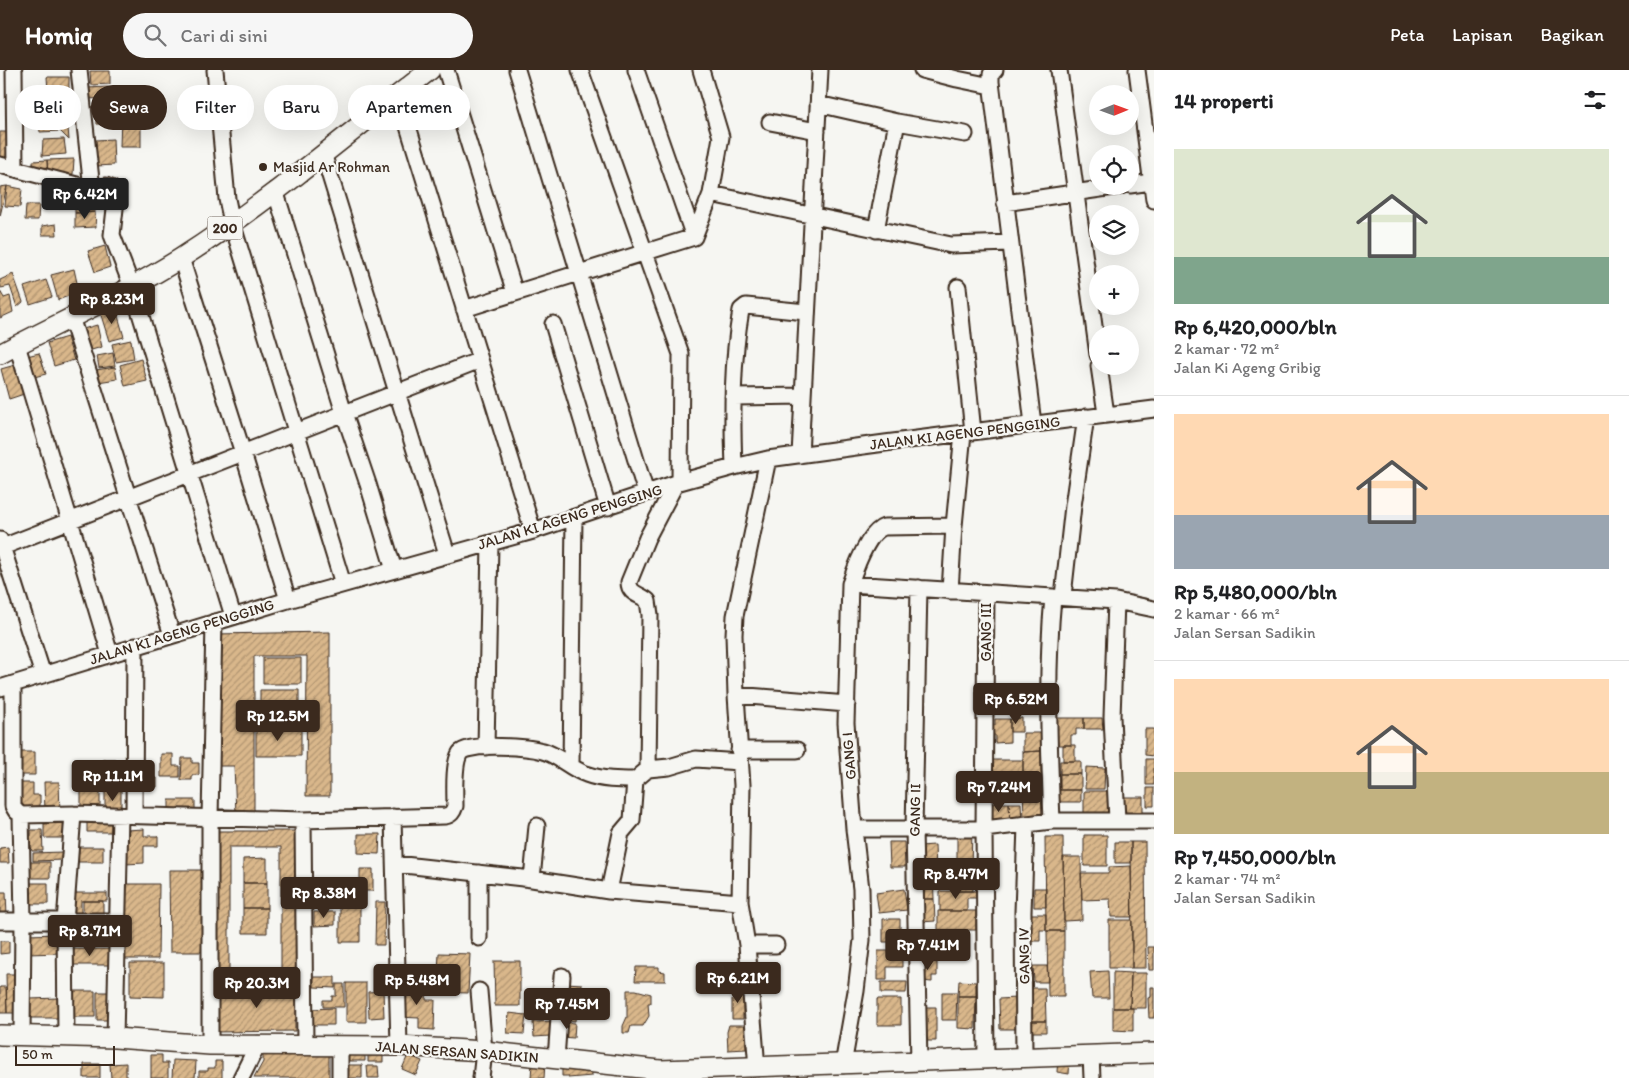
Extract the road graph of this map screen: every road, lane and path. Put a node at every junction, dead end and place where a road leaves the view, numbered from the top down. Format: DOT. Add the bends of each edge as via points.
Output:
graph roads {
  1 [pos="14,70"];
  2 [pos="79,70"];
  3 [pos="215,70"];
  4 [pos="430,70"];
  5 [pos="446,70"];
  6 [pos="517,70"];
  7 [pos="580,70"];
  8 [pos="636,70"];
  9 [pos="701,70"];
  10 [pos="820,70"];
  11 [pos="922,70"];
  12 [pos="995,70"];
  13 [pos="1059,70"];
  14 [pos="1137,70"];
  15 [pos="956,75"];
  16 [pos="410,85"];
  17 [pos="992,86"];
  18 [pos="818,104"];
  19 [pos="770,122"];
  20 [pos="897,122"];
  21 [pos="352,130"];
  22 [pos="409,130"];
  23 [pos="817,131"];
  24 [pos="965,134"];
  25 [pos="323,153"];
  26 [pos="7,167"];
  27 [pos="1152,182"];
  28 [pos="1139,184"];
  29 [pos="92,189"];
  30 [pos="275,190"];
  31 [pos="1089,191"];
  32 [pos="1075,193"];
  33 [pos="711,194"];
  34 [pos="1154,200"];
  35 [pos="1005,203"];
  36 [pos="812,216"];
  37 [pos="232,223"];
  38 [pos="876,230"];
  39 [pos="694,237"];
  40 [pos="1010,243"];
  41 [pos="645,252"];
  42 [pos="181,258"];
  43 [pos="579,273"];
  44 [pos="132,287"];
  45 [pos="958,287"];
  46 [pos="515,293"];
  47 [pos="464,309"];
  48 [pos="806,312"];
  49 [pos="71,317"];
  50 [pos="553,324"];
  51 [pos="1094,325"];
  52 [pos="8,350"];
  53 [pos="480,360"];
  54 [pos="1100,375"];
  55 [pos="396,392"];
  56 [pos="802,396"];
  57 [pos="734,397"];
  58 [pos="1154,409"];
  59 [pos="344,413"];
  60 [pos="1106,414"];
  61 [pos="1086,417"];
  62 [pos="1033,424"];
  63 [pos="296,432"];
  64 [pos="968,432"];
  65 [pos="244,453"];
  66 [pos="800,455"];
  67 [pos="768,459"];
  68 [pos="734,467"];
  69 [pos="189,474"];
  70 [pos="678,483"];
  71 [pos="646,493"];
  72 [pos="128,498"];
  73 [pos="608,507"];
  74 [pos="574,518"];
  75 [pos="70,521"];
  76 [pos="954,526"];
  77 [pos="533,531"];
  78 [pos="490,543"];
  79 [pos="1,545"];
  80 [pos="447,554"];
  81 [pos="394,570"];
  82 [pos="343,584"];
  83 [pos="850,584"];
  84 [pos="919,588"];
  85 [pos="950,591"];
  86 [pos="986,593"];
  87 [pos="1058,596"];
  88 [pos="288,600"];
  89 [pos="1116,601"];
  90 [pos="1154,608"];
  91 [pos="233,616"];
  92 [pos="214,622"];
  93 [pos="172,635"];
  94 [pos="135,646"];
  95 [pos="110,654"];
  96 [pos="43,675"];
  97 [pos="7,686"];
  98 [pos="736,695"];
  99 [pos="847,704"];
  100 [pos="486,746"];
  101 [pos="797,750"];
  102 [pos="740,756"];
  103 [pos="571,765"];
  104 [pos="648,769"];
  105 [pos="635,780"];
  106 [pos="73,814"];
  107 [pos="21,815"];
  108 [pos="127,816"];
  109 [pos="393,817"];
  110 [pos="210,818"];
  111 [pos="303,820"];
  112 [pos="1117,820"];
  113 [pos="1052,821"];
  114 [pos="1154,821"];
  115 [pos="1026,825"];
  116 [pos="537,826"];
  117 [pos="914,828"];
  118 [pos="854,829"];
  119 [pos="984,829"];
  120 [pos="395,864"];
  121 [pos="479,873"];
  122 [pos="532,879"];
  123 [pos="609,891"];
  124 [pos="740,902"];
  125 [pos="23,920"];
  126 [pos="0,921"];
  127 [pos="118,921"];
  128 [pos="65,922"];
  129 [pos="479,938"];
  130 [pos="747,945"];
  131 [pos="776,945"];
  132 [pos="562,976"];
  133 [pos="479,991"];
  134 [pos="0,1036"];
  135 [pos="22,1036"];
  136 [pos="66,1037"];
  137 [pos="115,1038"];
  138 [pos="258,1044"];
  139 [pos="210,1045"];
  140 [pos="305,1045"];
  141 [pos="399,1046"];
  142 [pos="340,1047"];
  143 [pos="484,1051"];
  144 [pos="1154,1053"];
  145 [pos="1091,1055"];
  146 [pos="556,1058"];
  147 [pos="1024,1058"];
  148 [pos="986,1060"];
  149 [pos="919,1062"];
  150 [pos="843,1065"];
  151 [pos="756,1068"];
  152 [pos="601,1072"];
  153 [pos="241,1078"];
  154 [pos="340,1078"];
  155 [pos="481,1078"];
  156 [pos="1092,1078"];
  1 -- 26 [label="street"];
  2 -- 29 [label="street"];
  3 -- 37 [label="street"];
  4 -- 16 [label="main road, 200"];
  5 -- 46 [label="street"];
  6 -- 43 [label="street"];
  7 -- 41 [label="street"];
  8 -- 39 [label="street"];
  9 -- 33 [label="street" via="720,132"];
  10 -- 18 [label="street"];
  11 -- 15 [label="street"];
  12 -- 17 [label="street" via="990,78"];
  13 -- 32 [label="street"];
  14 -- 27 [label="street"];
  15 -- 17 [label="street"];
  17 -- 35 [label="street"];
  18 -- 20 [label="street"];
  18 -- 23 [label="street"];
  19 -- 23 [label="street"];
  20 -- 24 [label="street"];
  20 -- 38 [label="street"];
  21 -- 25 [label="main road, 200"];
  22 -- 47 [label="street"];
  23 -- 36 [label="street"];
  25 -- 30 [label="main road, 200"];
  25 -- 55 [label="street"];
  26 -- 29 [label="street"];
  27 -- 28 [label="street"];
  27 -- 34 [label="street"];
  29 -- 44 [label="street" via="106,186 114,193 112,235"];
  30 -- 37 [label="main road, 200"];
  30 -- 59 [label="street"];
  31 -- 32 [label="street"];
  32 -- 35 [label="street"];
  32 -- 51 [label="street"];
  33 -- 36 [label="street"];
  33 -- 39 [label="street"];
  35 -- 40 [label="street"];
  36 -- 38 [label="street"];
  36 -- 48 [label="street"];
  37 -- 42 [label="main road, 200"];
  37 -- 63 [label="street"];
  38 -- 40 [label="street" via="951,245"];
  39 -- 41 [label="street"];
  40 -- 62 [label="street"];
  41 -- 43 [label="street"];
  41 -- 70 [label="street" via="681,354"];
  42 -- 44 [label="main road, 200"];
  42 -- 65 [label="street"];
  43 -- 46 [label="street"];
  43 -- 71 [label="street"];
  44 -- 49 [label="main road, 200"];
  44 -- 69 [label="street"];
  45 -- 64 [label="street"];
  46 -- 47 [label="street"];
  47 -- 53 [label="street"];
  48 -- 56 [label="street"];
  48 -- 57 [label="street" via="746,306 741,310 736,339"];
  49 -- 52 [label="main road, 200"];
  49 -- 72 [label="street"];
  50 -- 73 [label="street"];
  52 -- 75 [label="street"];
  53 -- 55 [label="street"];
  53 -- 77 [label="street"];
  54 -- 60 [label="street"];
  55 -- 59 [label="street"];
  55 -- 80 [label="street"];
  56 -- 57 [label="street"];
  56 -- 66 [label="street"];
  57 -- 68 [label="street"];
  58 -- 60 [label="street, JALAN KI AGENG PENGGING"];
  59 -- 63 [label="street"];
  59 -- 81 [label="street"];
  60 -- 61 [label="street, JALAN KI AGENG PENGGING"];
  61 -- 62 [label="street, JALAN KI AGENG PENGGING"];
  61 -- 87 [label="street"];
  62 -- 64 [label="street, JALAN KI AGENG PENGGING"];
  63 -- 65 [label="street"];
  63 -- 82 [label="street"];
  64 -- 66 [label="street, JALAN KI AGENG PENGGING"];
  64 -- 76 [label="street"];
  65 -- 69 [label="street"];
  65 -- 88 [label="street"];
  66 -- 67 [label="street, JALAN KI AGENG PENGGING"];
  67 -- 68 [label="street, JALAN KI AGENG PENGGING"];
  67 -- 98 [label="street" via="735,616"];
  68 -- 70 [label="street, JALAN KI AGENG PENGGING"];
  69 -- 72 [label="street"];
  69 -- 91 [label="street"];
  70 -- 71 [label="street, JALAN KI AGENG PENGGING"];
  70 -- 104 [label="street" via="647,538 630,582 630,589 646,598 649,605"];
  71 -- 73 [label="street, JALAN KI AGENG PENGGING"];
  72 -- 75 [label="street"];
  72 -- 93 [label="street"];
  73 -- 74 [label="street, JALAN KI AGENG PENGGING"];
  74 -- 77 [label="street, JALAN KI AGENG PENGGING"];
  74 -- 103 [label="street"];
  75 -- 79 [label="street"];
  75 -- 95 [label="street"];
  76 -- 83 [label="street, GANG I" via="880,528 872,535"];
  76 -- 85 [label="street"];
  77 -- 78 [label="street, JALAN KI AGENG PENGGING"];
  78 -- 80 [label="street, JALAN KI AGENG PENGGING"];
  78 -- 100 [label="street"];
  79 -- 96 [label="street"];
  80 -- 81 [label="street, JALAN KI AGENG PENGGING"];
  81 -- 82 [label="street, JALAN KI AGENG PENGGING"];
  82 -- 88 [label="street, JALAN KI AGENG PENGGING"];
  83 -- 84 [label="street"];
  83 -- 99 [label="street, GANG I"];
  84 -- 85 [label="street"];
  84 -- 117 [label="street, GANG II"];
  85 -- 86 [label="street"];
  86 -- 87 [label="street"];
  86 -- 119 [label="street, GANG III"];
  87 -- 89 [label="street"];
  87 -- 113 [label="street" via="1050,634 1048,711"];
  88 -- 91 [label="street, JALAN KI AGENG PENGGING"];
  89 -- 90 [label="street"];
  89 -- 112 [label="street" via="1112,717"];
  91 -- 92 [label="street, JALAN KI AGENG PENGGING"];
  92 -- 93 [label="street, JALAN KI AGENG PENGGING"];
  92 -- 110 [label="street"];
  93 -- 94 [label="street, JALAN KI AGENG PENGGING"];
  94 -- 95 [label="street, JALAN KI AGENG PENGGING"];
  94 -- 108 [label="street"];
  95 -- 96 [label="street, JALAN KI AGENG PENGGING"];
  96 -- 97 [label="street, JALAN KI AGENG PENGGING"];
  97 -- 107 [label="street" via="13,806"];
  98 -- 99 [label="street"];
  98 -- 102 [label="street"];
  99 -- 118 [label="street, GANG I"];
  100 -- 103 [label="street" via="542,751"];
  100 -- 109 [label="street" via="460,754 456,765 455,806 449,815"];
  101 -- 102 [label="street"];
  102 -- 104 [label="street"];
  102 -- 124 [label="street"];
  103 -- 105 [label="street" via="585,774"];
  104 -- 105 [label="street"];
  105 -- 123 [label="street" via="632,820 621,833"];
  106 -- 107 [label="street"];
  106 -- 108 [label="street"];
  106 -- 128 [label="street"];
  107 -- 125 [label="street"];
  108 -- 110 [label="street"];
  108 -- 127 [label="street"];
  109 -- 111 [label="street"];
  109 -- 120 [label="street"];
  110 -- 111 [label="street"];
  110 -- 139 [label="street"];
  111 -- 140 [label="street"];
  112 -- 113 [label="street"];
  112 -- 114 [label="street"];
  113 -- 115 [label="street"];
  115 -- 119 [label="street"];
  115 -- 147 [label="street, GANG IV"];
  116 -- 122 [label="street"];
  117 -- 118 [label="street"];
  117 -- 119 [label="street"];
  117 -- 149 [label="street, GANG II"];
  118 -- 150 [label="street, GANG I" via="861,889 862,940"];
  119 -- 148 [label="street, GANG III"];
  120 -- 121 [label="street"];
  120 -- 141 [label="street"];
  121 -- 122 [label="street"];
  121 -- 129 [label="street"];
  122 -- 123 [label="street"];
  123 -- 124 [label="street"];
  124 -- 130 [label="street"];
  125 -- 126 [label="street"];
  125 -- 128 [label="street"];
  125 -- 135 [label="street"];
  127 -- 128 [label="street"];
  127 -- 137 [label="street"];
  128 -- 136 [label="street"];
  130 -- 131 [label="street"];
  130 -- 151 [label="street"];
  132 -- 146 [label="street"];
  133 -- 143 [label="street"];
  134 -- 135 [label="main road, JALAN SERSAN SADIKIN"];
  135 -- 136 [label="main road, JALAN SERSAN SADIKIN"];
  136 -- 137 [label="main road, JALAN SERSAN SADIKIN"];
  137 -- 139 [label="main road, JALAN SERSAN SADIKIN"];
  138 -- 139 [label="main road, JALAN SERSAN SADIKIN"];
  138 -- 140 [label="main road, JALAN SERSAN SADIKIN"];
  138 -- 153 [label="street"];
  140 -- 142 [label="main road, JALAN SERSAN SADIKIN"];
  141 -- 142 [label="main road, JALAN SERSAN SADIKIN"];
  141 -- 143 [label="main road, JALAN SERSAN SADIKIN"];
  142 -- 154 [label="street"];
  143 -- 146 [label="main road, JALAN SERSAN SADIKIN"];
  143 -- 155 [label="street"];
  144 -- 145 [label="main road, JALAN SERSAN SADIKIN"];
  145 -- 147 [label="main road, JALAN SERSAN SADIKIN"];
  145 -- 156 [label="street"];
  146 -- 152 [label="main road, JALAN SERSAN SADIKIN"];
  147 -- 148 [label="main road, JALAN SERSAN SADIKIN"];
  148 -- 149 [label="main road, JALAN SERSAN SADIKIN"];
  149 -- 150 [label="main road, JALAN SERSAN SADIKIN"];
  150 -- 151 [label="main road, JALAN SERSAN SADIKIN"];
  151 -- 152 [label="main road, JALAN SERSAN SADIKIN"];
}
